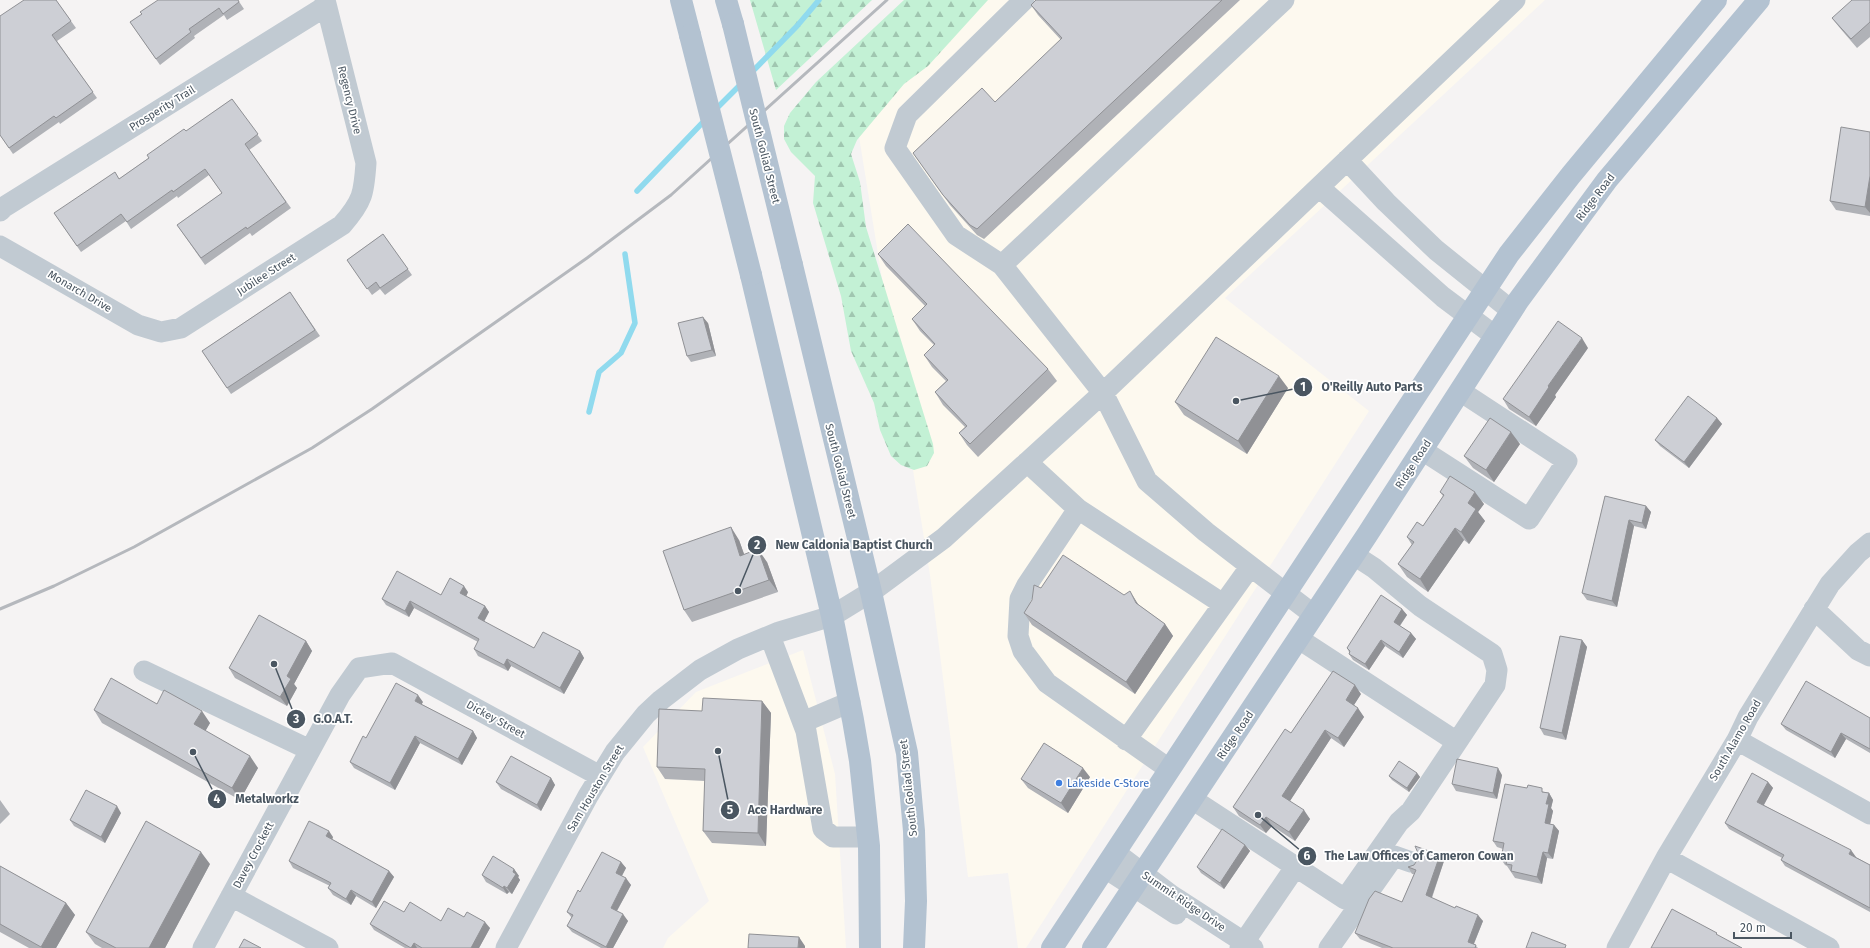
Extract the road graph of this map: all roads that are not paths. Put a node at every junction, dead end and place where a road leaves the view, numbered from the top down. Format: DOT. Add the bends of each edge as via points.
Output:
graph roads {
  1 [pos="680,0"];
  2 [pos="726,0"];
  3 [pos="1024,0"];
  4 [pos="1284,0"];
  5 [pos="1515,0"];
  6 [pos="1716,0"];
  7 [pos="1759,0"];
  8 [pos="326,3"];
  9 [pos="1348,160"];
  10 [pos="1319,187"];
  11 [pos="360,200"];
  12 [pos="0,211"];
  13 [pos="0,246"];
  14 [pos="1002,265"];
  15 [pos="1485,290"];
  16 [pos="1512,311"];
  17 [pos="1468,316"];
  18 [pos="161,332"];
  19 [pos="1496,336"];
  20 [pos="1460,391"];
  21 [pos="1103,393"];
  22 [pos="1422,450"];
  23 [pos="1027,462"];
  24 [pos="1078,509"];
  25 [pos="1870,543"];
  26 [pos="1354,555"];
  27 [pos="1250,567"];
  28 [pos="870,592"];
  29 [pos="1285,595"];
  30 [pos="1223,604"];
  31 [pos="1814,609"];
  32 [pos="1314,615"];
  33 [pos="832,616"];
  34 [pos="770,636"];
  35 [pos="1299,638"];
  36 [pos="1870,656"];
  37 [pos="392,663"];
  38 [pos="144,671"];
  39 [pos="850,702"];
  40 [pos="803,722"];
  41 [pos="1126,740"];
  42 [pos="1736,740"];
  43 [pos="1457,742"];
  44 [pos="310,750"];
  45 [pos="1169,769"];
  46 [pos="600,776"];
  47 [pos="1192,799"];
  48 [pos="1870,814"];
  49 [pos="868,837"];
  50 [pos="1666,858"];
  51 [pos="1111,860"];
  52 [pos="1411,862"];
  53 [pos="1296,866"];
  54 [pos="1138,880"];
  55 [pos="231,896"];
  56 [pos="1241,946"];
  57 [pos="202,948"];
  58 [pos="328,948"];
  59 [pos="506,948"];
  60 [pos="870,948"];
  61 [pos="914,948"];
  62 [pos="1052,948"];
  63 [pos="1093,948"];
  64 [pos="1329,948"];
  65 [pos="1617,948"];
  66 [pos="1829,948"];
  1 -- 33 [label="main road, bridge" via="751,275"];
  2 -- 28 [label="main road, South Goliad Street, bridge"];
  3 -- 14 [label="street" via="907,115 895,148 956,235"];
  4 -- 14 [label="street"];
  5 -- 9 [label="street, Sam Houston Street"];
  6 -- 15 [label="main road" via="1508,254"];
  7 -- 16 [label="main road, Ridge Road" via="1607,180"];
  8 -- 11 [label="street, Regency Drive" via="366,163 364,190"];
  8 -- 12 [label="street, Prosperity Trail"];
  9 -- 10 [label="street, Sam Houston Street"];
  9 -- 15 [label="street" via="1386,202 1436,250"];
  10 -- 17 [label="street" via="1437,292"];
  10 -- 21 [label="street, Sam Houston Street"];
  11 -- 18 [label="street, Jubilee Street" via="342,225 181,328"];
  13 -- 18 [label="street, Monarch Drive" via="138,325"];
  14 -- 21 [label="street"];
  15 -- 16 [label="street"];
  15 -- 17 [label="main road"];
  16 -- 19 [label="main road, Ridge Road"];
  17 -- 19 [label="street"];
  17 -- 29 [label="main road"];
  19 -- 20 [label="main road, Ridge Road"];
  20 -- 22 [label="main road, Ridge Road"];
  20 -- 22 [label="street" via="1567,461 1529,519"];
  21 -- 23 [label="street, Sam Houston Street"];
  21 -- 27 [label="street" via="1146,481"];
  22 -- 26 [label="main road, Ridge Road"];
  23 -- 24 [label="street"];
  23 -- 28 [label="street, Sam Houston Street" via="944,538"];
  24 -- 30 [label="street"];
  24 -- 41 [label="street" via="1020,599 1018,636 1023,651 1047,683"];
  25 -- 31 [label="street, South Alamo Road" via="1830,584"];
  26 -- 32 [label="main road, Ridge Road"];
  26 -- 43 [label="street" via="1420,606 1492,654 1497,670 1495,685"];
  27 -- 29 [label="street"];
  27 -- 30 [label="street"];
  28 -- 33 [label="street, Sam Houston Street"];
  28 -- 61 [label="main road, South Goliad Street" via="907,753 914,831"];
  29 -- 32 [label="street"];
  29 -- 45 [label="main road"];
  30 -- 41 [label="street"];
  31 -- 36 [label="street" via="1858,650"];
  31 -- 42 [label="street, South Alamo Road"];
  32 -- 35 [label="main road, Ridge Road"];
  33 -- 34 [label="street, Sam Houston Street"];
  33 -- 39 [label="main road"];
  34 -- 40 [label="street"];
  34 -- 46 [label="street, Sam Houston Street" via="738,649 677,686 638,724 615,752"];
  35 -- 43 [label="street"];
  35 -- 47 [label="main road, Ridge Road"];
  37 -- 44 [label="street, Davey Crockett" via="359,668 340,695"];
  37 -- 46 [label="street, Dickey Street"];
  38 -- 44 [label="street"];
  39 -- 40 [label="street"];
  39 -- 49 [label="main road" via="860,761"];
  40 -- 49 [label="street" via="822,829 833,837"];
  41 -- 45 [label="street"];
  42 -- 48 [label="street"];
  42 -- 50 [label="street, South Alamo Road"];
  43 -- 53 [label="street" via="1411,811 1400,822 1345,899"];
  44 -- 55 [label="street, Davey Crockett"];
  45 -- 51 [label="main road"];
  46 -- 59 [label="street, Sam Houston Street"];
  47 -- 53 [label="street"];
  47 -- 54 [label="main road, Ridge Road"];
  49 -- 60 [label="main road"];
  50 -- 65 [label="street, South Alamo Road"];
  50 -- 66 [label="street"];
  51 -- 54 [label="street, Summit Ridge Drive"];
  51 -- 62 [label="main road"];
  52 -- 64 [label="street" via="1394,856"];
  53 -- 56 [label="street"];
  54 -- 56 [label="street, Summit Ridge Drive"];
  54 -- 63 [label="main road, Ridge Road"];
  55 -- 57 [label="street, Davey Crockett"];
  55 -- 58 [label="street"];
}
